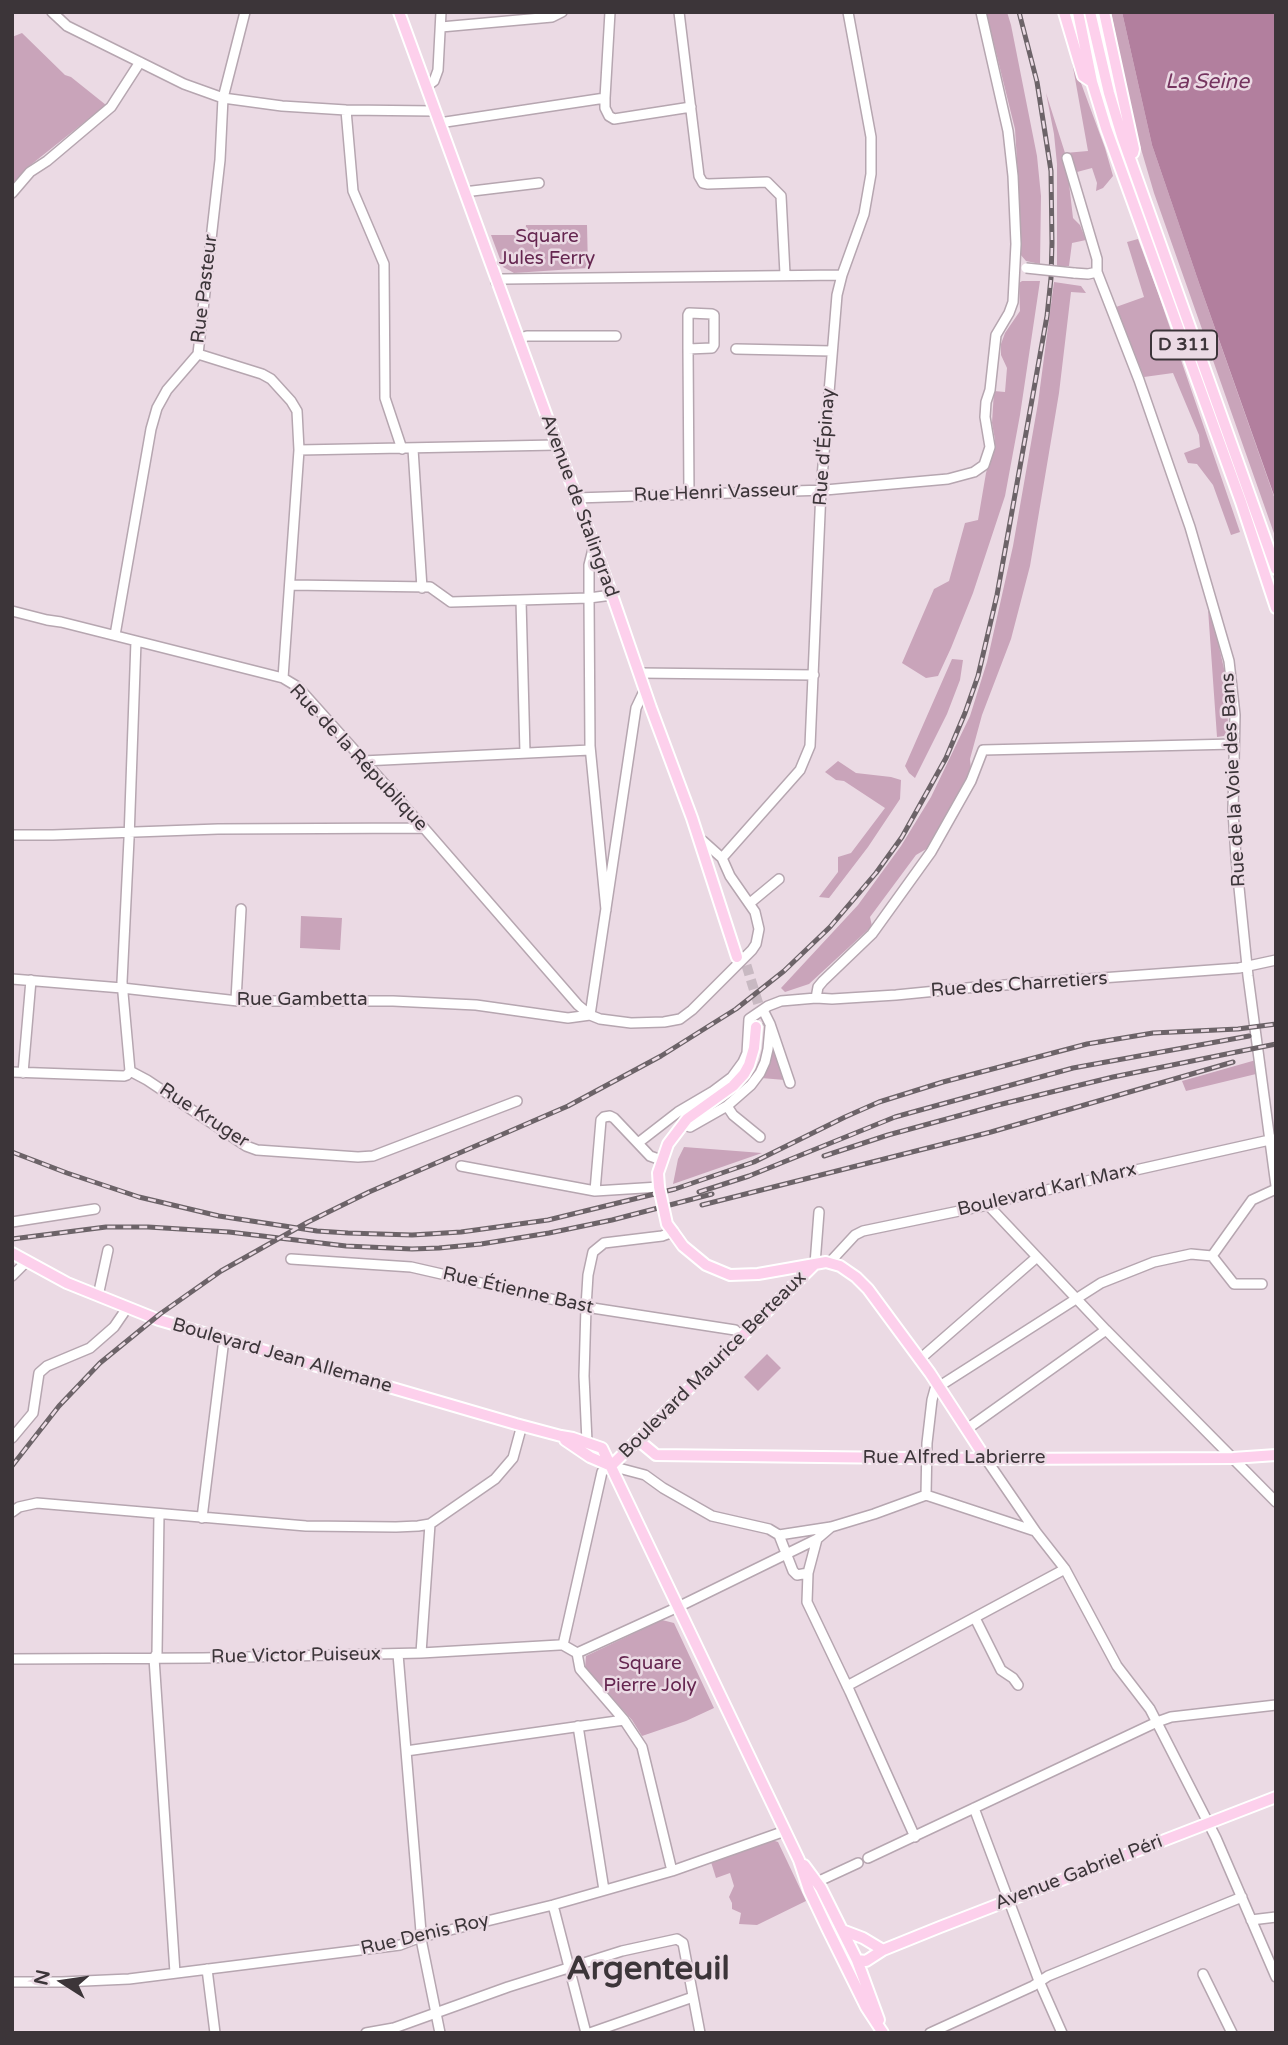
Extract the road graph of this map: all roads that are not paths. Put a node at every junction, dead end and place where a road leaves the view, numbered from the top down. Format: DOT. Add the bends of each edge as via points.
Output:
graph roads {
  1 [pos="52,12"];
  2 [pos="245,12"];
  3 [pos="399,12"];
  4 [pos="441,12"];
  5 [pos="562,12"];
  6 [pos="610,12"];
  7 [pos="680,12"];
  8 [pos="848,12"];
  9 [pos="981,12"];
  10 [pos="1064,12"];
  11 [pos="1078,12"];
  12 [pos="1090,12"];
  13 [pos="1104,12"];
  14 [pos="441,27"];
  15 [pos="140,62"];
  16 [pos="1092,82"];
  17 [pos="426,87"];
  18 [pos="223,98"];
  19 [pos="605,98"];
  20 [pos="691,107"];
  21 [pos="346,110"];
  22 [pos="435,111"];
  23 [pos="439,122"];
  24 [pos="1068,158"];
  25 [pos="1132,162"];
  26 [pos="538,183"];
  27 [pos="12,192"];
  28 [pos="464,192"];
  29 [pos="1021,267"];
  30 [pos="1097,272"];
  31 [pos="785,274"];
  32 [pos="842,275"];
  33 [pos="496,282"];
  34 [pos="616,336"];
  35 [pos="518,339"];
  36 [pos="688,349"];
  37 [pos="736,349"];
  38 [pos="832,351"];
  39 [pos="198,354"];
  40 [pos="557,445"];
  41 [pos="402,449"];
  42 [pos="413,449"];
  43 [pos="299,450"];
  44 [pos="821,490"];
  45 [pos="689,494"];
  46 [pos="576,498"];
  47 [pos="594,545"];
  48 [pos="1276,569"];
  49 [pos="290,585"];
  50 [pos="422,588"];
  51 [pos="612,595"];
  52 [pos="589,598"];
  53 [pos="521,600"];
  54 [pos="1276,608"];
  55 [pos="12,611"];
  56 [pos="115,635"];
  57 [pos="136,641"];
  58 [pos="639,673"];
  59 [pos="814,675"];
  60 [pos="283,678"];
  61 [pos="645,689"];
  62 [pos="1234,744"];
  63 [pos="590,750"];
  64 [pos="525,753"];
  65 [pos="363,761"];
  66 [pos="692,818"];
  67 [pos="424,828"];
  68 [pos="130,832"];
  69 [pos="12,835"];
  70 [pos="703,841"];
  71 [pos="722,858"];
  72 [pos="779,879"];
  73 [pos="750,903"];
  74 [pos="241,909"];
  75 [pos="606,910"];
  76 [pos="1276,960"];
  77 [pos="1247,965"];
  78 [pos="12,979"];
  79 [pos="31,980"];
  80 [pos="122,988"];
  81 [pos="816,998"];
  82 [pos="236,1000"];
  83 [pos="763,1010"];
  84 [pos="590,1015"];
  85 [pos="762,1027"];
  86 [pos="130,1071"];
  87 [pos="12,1072"];
  88 [pos="23,1073"];
  89 [pos="790,1083"];
  90 [pos="517,1101"];
  91 [pos="727,1106"];
  92 [pos="685,1125"];
  93 [pos="760,1137"];
  94 [pos="672,1138"];
  95 [pos="1273,1139"];
  96 [pos="638,1143"];
  97 [pos="661,1160"];
  98 [pos="461,1167"];
  99 [pos="659,1187"];
  100 [pos="1276,1188"];
  101 [pos="596,1191"];
  102 [pos="988,1205"];
  103 [pos="95,1209"];
  104 [pos="819,1212"];
  105 [pos="12,1222"];
  106 [pos="673,1232"];
  107 [pos="108,1250"];
  108 [pos="12,1253"];
  109 [pos="1212,1256"];
  110 [pos="1037,1257"];
  111 [pos="291,1259"];
  112 [pos="27,1261"];
  113 [pos="830,1262"];
  114 [pos="815,1264"];
  115 [pos="786,1270"];
  116 [pos="12,1276"];
  117 [pos="1262,1284"];
  118 [pos="791,1289"];
  119 [pos="98,1296"];
  120 [pos="1076,1298"];
  121 [pos="586,1307"];
  122 [pos="127,1308"];
  123 [pos="1107,1330"];
  124 [pos="742,1337"];
  125 [pos="224,1339"];
  126 [pos="920,1359"];
  127 [pos="939,1387"];
  128 [pos="522,1426"];
  129 [pos="967,1429"];
  130 [pos="561,1436"];
  131 [pos="12,1438"];
  132 [pos="638,1440"];
  133 [pos="587,1442"];
  134 [pos="1276,1455"];
  135 [pos="927,1458"];
  136 [pos="1233,1458"];
  137 [pos="986,1459"];
  138 [pos="611,1465"];
  139 [pos="926,1495"];
  140 [pos="1276,1502"];
  141 [pos="12,1512"];
  142 [pos="159,1514"];
  143 [pos="202,1518"];
  144 [pos="430,1524"];
  145 [pos="831,1527"];
  146 [pos="1036,1532"];
  147 [pos="779,1535"];
  148 [pos="817,1539"];
  149 [pos="786,1554"];
  150 [pos="1065,1569"];
  151 [pos="808,1573"];
  152 [pos="678,1607"];
  153 [pos="975,1618"];
  154 [pos="563,1645"];
  155 [pos="421,1653"];
  156 [pos="577,1653"];
  157 [pos="398,1654"];
  158 [pos="154,1658"];
  159 [pos="12,1659"];
  160 [pos="1018,1685"];
  161 [pos="847,1686"];
  162 [pos="1276,1705"];
  163 [pos="624,1720"];
  164 [pos="1157,1722"];
  165 [pos="578,1726"];
  166 [pos="406,1751"];
  167 [pos="1276,1797"];
  168 [pos="974,1808"];
  169 [pos="1209,1823"];
  170 [pos="785,1830"];
  171 [pos="915,1837"];
  172 [pos="799,1860"];
  173 [pos="672,1871"];
  174 [pos="817,1882"];
  175 [pos="604,1890"];
  176 [pos="1242,1897"];
  177 [pos="1009,1900"];
  178 [pos="552,1905"];
  179 [pos="1276,1917"];
  180 [pos="1251,1920"];
  181 [pos="842,1930"];
  182 [pos="421,1937"];
  183 [pos="835,1944"];
  184 [pos="883,1950"];
  185 [pos="857,1960"];
  186 [pos="846,1966"];
  187 [pos="568,1967"];
  188 [pos="206,1969"];
  189 [pos="175,1973"];
  190 [pos="1203,1974"];
  191 [pos="1276,1977"];
  192 [pos="1039,1981"];
  193 [pos="12,1982"];
  194 [pos="693,1997"];
  195 [pos="436,2012"];
  196 [pos="215,2033"];
  197 [pos="366,2033"];
  198 [pos="440,2033"];
  199 [pos="588,2033"];
  200 [pos="700,2033"];
  201 [pos="929,2033"];
  202 [pos="1062,2033"];
  203 [pos="1233,2033"];
  1 -- 15 [label="street" via="66,26"];
  2 -- 18 [label="street, Rue Pasteur"];
  3 -- 17 [label="main road, Avenue de Stalingrad"];
  4 -- 14 [label="street"];
  5 -- 14 [label="street" via="552,17"];
  6 -- 19 [label="street"];
  7 -- 20 [label="street"];
  8 -- 32 [label="street, Rue d'Épinay" via="871,137 871,174 864,214"];
  9 -- 29 [label="street" via="1008,131"];
  10 -- 16 [label="main road" via="1083,76"];
  11 -- 16 [label="main road, D 311"];
  12 -- 25 [label="main road, D 311" via="1109,93"];
  13 -- 25 [label="main road" via="1134,149"];
  14 -- 17 [label="street" via="436,77"];
  15 -- 18 [label="street" via="184,85"];
  15 -- 27 [label="street" via="111,107"];
  16 -- 54 [label="main road, D 311"];
  17 -- 22 [label="main road, Avenue de Stalingrad"];
  18 -- 21 [label="street"];
  18 -- 39 [label="street, Rue Pasteur"];
  19 -- 20 [label="street" via="605,108 614,119"];
  19 -- 23 [label="street"];
  20 -- 31 [label="street" via="703,183 767,182 781,196"];
  21 -- 22 [label="street"];
  21 -- 41 [label="street" via="353,191 384,264 385,398"];
  22 -- 23 [label="main road, Avenue de Stalingrad"];
  23 -- 28 [label="main road, Avenue de Stalingrad"];
  24 -- 30 [label="street, Rue de la Voie des Bans"];
  25 -- 48 [label="main road, D 311"];
  26 -- 28 [label="street"];
  28 -- 33 [label="main road, Avenue de Stalingrad"];
  29 -- 30 [label="street, bridge"];
  29 -- 44 [label="street, Rue Henri Vasseur" via="1011,308 996,335 985,417 990,447 984,465 948,479"];
  30 -- 62 [label="street, Rue de la Voie des Bans" via="1189,527 1229,661"];
  31 -- 32 [label="street"];
  31 -- 33 [label="street"];
  32 -- 38 [label="street, Rue d'Épinay"];
  33 -- 35 [label="main road, Avenue de Stalingrad"];
  34 -- 35 [label="street"];
  35 -- 40 [label="main road, Avenue de Stalingrad"];
  36 -- 36 [label="street" via="689,313 714,315 712,348"];
  36 -- 45 [label="street"];
  37 -- 38 [label="street"];
  38 -- 44 [label="street, Rue d'Épinay"];
  39 -- 43 [label="street" via="271,379 298,411"];
  39 -- 56 [label="street, Rue Pasteur" via="167,390 154,418"];
  40 -- 42 [label="street"];
  40 -- 46 [label="main road, Avenue de Stalingrad"];
  41 -- 42 [label="street"];
  41 -- 43 [label="street"];
  42 -- 50 [label="street"];
  43 -- 49 [label="street"];
  44 -- 45 [label="street, Rue Henri Vasseur"];
  44 -- 59 [label="street, Rue d'Épinay"];
  45 -- 46 [label="street, Rue Henri Vasseur"];
  46 -- 47 [label="main road, Avenue de Stalingrad"];
  47 -- 51 [label="main road, Avenue de Stalingrad"];
  47 -- 52 [label="street"];
  49 -- 50 [label="street"];
  49 -- 60 [label="street"];
  50 -- 53 [label="street" via="430,587 451,602"];
  51 -- 52 [label="street"];
  51 -- 58 [label="main road, Avenue de Stalingrad"];
  52 -- 53 [label="street"];
  52 -- 63 [label="street"];
  53 -- 64 [label="street"];
  55 -- 56 [label="street, Rue de la République"];
  56 -- 57 [label="street, Rue de la République"];
  57 -- 60 [label="street, Rue de la République"];
  57 -- 68 [label="street"];
  58 -- 59 [label="street"];
  58 -- 61 [label="main road, Avenue de Stalingrad"];
  59 -- 71 [label="street, Rue d'Épinay" via="810,746 800,771"];
  60 -- 65 [label="street, Rue de la République" via="298,687"];
  61 -- 66 [label="main road, Avenue de Stalingrad"];
  61 -- 75 [label="street" via="636,708"];
  62 -- 77 [label="street, Rue de la Voie des Bans" via="1233,810"];
  62 -- 81 [label="street" via="987,749 980,753 971,781 931,852 872,934 818,987"];
  63 -- 64 [label="street"];
  63 -- 75 [label="street"];
  64 -- 65 [label="street"];
  65 -- 67 [label="street, Rue de la République"];
  66 -- 70 [label="main road"];
  66 -- 70 [label="main road" via="740,954"];
  67 -- 68 [label="street"];
  67 -- 84 [label="street, Rue de la République"];
  68 -- 69 [label="street"];
  68 -- 80 [label="street"];
  70 -- 71 [label="street"];
  71 -- 73 [label="street"];
  72 -- 73 [label="street"];
  73 -- 84 [label="street, Rue Gambetta" via="758,922 756,944 680,1019 631,1023"];
  74 -- 82 [label="street"];
  75 -- 84 [label="street"];
  76 -- 77 [label="street, Rue des Charretiers"];
  77 -- 81 [label="street, Rue des Charretiers"];
  77 -- 95 [label="street, Rue de la Voie des Bans"];
  78 -- 79 [label="street, Rue Gambetta"];
  79 -- 80 [label="street, Rue Gambetta"];
  79 -- 88 [label="street"];
  80 -- 82 [label="street, Rue Gambetta"];
  80 -- 86 [label="street"];
  81 -- 83 [label="street, Rue des Charretiers" via="781,1001"];
  82 -- 84 [label="street, Rue Gambetta" via="393,1001 476,1005 568,1018"];
  83 -- 85 [label="street"];
  83 -- 96 [label="street" via="748,1021 748,1045 738,1070"];
  85 -- 89 [label="street"];
  85 -- 91 [label="street" via="768,1049 760,1073"];
  85 -- 92 [label="main road" via="757,1056 745,1079"];
  85 -- 94 [label="main road" via="744,1074 687,1119"];
  86 -- 88 [label="street" via="127,1076"];
  86 -- 90 [label="street, Rue Kruger" via="257,1150 373,1156"];
  87 -- 88 [label="street"];
  91 -- 92 [label="street" via="690,1127"];
  91 -- 93 [label="street"];
  92 -- 94 [label="main road"];
  94 -- 97 [label="main road"];
  95 -- 100 [label="street, Rue de la Voie des Bans"];
  95 -- 102 [label="street, Boulevard Karl Marx"];
  96 -- 97 [label="street"];
  96 -- 101 [label="street" via="614,1118 604,1117 599,1126"];
  97 -- 99 [label="main road"];
  98 -- 101 [label="street"];
  99 -- 101 [label="street"];
  99 -- 106 [label="main road, bridge"];
  100 -- 109 [label="street" via="1252,1200"];
  102 -- 110 [label="street"];
  102 -- 113 [label="street, Boulevard Karl Marx" via="863,1231"];
  103 -- 105 [label="street"];
  104 -- 114 [label="street"];
  106 -- 115 [label="main road" via="694,1256 720,1272 744,1275"];
  106 -- 121 [label="street" via="596,1248"];
  107 -- 119 [label="street"];
  108 -- 112 [label="main road, Boulevard Jean Allemane"];
  109 -- 117 [label="street" via="1234,1284"];
  109 -- 120 [label="street" via="1191,1254 1154,1262"];
  110 -- 120 [label="street"];
  110 -- 126 [label="street"];
  111 -- 121 [label="street, Rue Étienne Bast" via="411,1267"];
  112 -- 116 [label="street"];
  112 -- 119 [label="main road, Boulevard Jean Allemane"];
  113 -- 114 [label="main road"];
  113 -- 126 [label="main road" via="868,1289"];
  114 -- 115 [label="main road"];
  114 -- 118 [label="main road, Boulevard Maurice Berteaux"];
  115 -- 118 [label="main road"];
  118 -- 124 [label="main road, Boulevard Maurice Berteaux"];
  119 -- 122 [label="main road, Boulevard Jean Allemane"];
  120 -- 123 [label="street"];
  120 -- 127 [label="street"];
  121 -- 124 [label="street, Rue Étienne Bast" via="735,1330"];
  121 -- 133 [label="street"];
  122 -- 125 [label="main road, Boulevard Jean Allemane"];
  122 -- 131 [label="street" via="90,1348 39,1373 33,1413"];
  123 -- 129 [label="street"];
  123 -- 136 [label="street"];
  124 -- 132 [label="main road, Boulevard Maurice Berteaux"];
  125 -- 128 [label="main road, Boulevard Jean Allemane"];
  125 -- 143 [label="street"];
  126 -- 127 [label="main road"];
  127 -- 129 [label="main road"];
  127 -- 135 [label="street" via="932,1400"];
  128 -- 130 [label="main road, Boulevard Jean Allemane"];
  128 -- 144 [label="street" via="513,1458 495,1479"];
  129 -- 137 [label="main road"];
  130 -- 133 [label="main road, Boulevard Jean Allemane"];
  130 -- 138 [label="main road, Boulevard Jean Allemane" via="590,1457"];
  132 -- 135 [label="main road, Rue Alfred Labrierre" via="656,1455"];
  132 -- 138 [label="main road, Boulevard Maurice Berteaux"];
  133 -- 138 [label="main road" via="602,1448"];
  134 -- 136 [label="main road, Rue Alfred Labrierre"];
  135 -- 137 [label="main road, Rue Alfred Labrierre"];
  135 -- 139 [label="street"];
  136 -- 137 [label="main road, Rue Alfred Labrierre"];
  136 -- 140 [label="street"];
  137 -- 146 [label="street"];
  138 -- 147 [label="street" via="646,1475 712,1516"];
  138 -- 152 [label="main road"];
  138 -- 154 [label="street" via="601,1472"];
  139 -- 145 [label="street"];
  139 -- 146 [label="street"];
  141 -- 142 [label="street" via="37,1503"];
  142 -- 143 [label="street"];
  142 -- 158 [label="street"];
  143 -- 144 [label="street" via="306,1526"];
  144 -- 155 [label="street"];
  145 -- 147 [label="street"];
  145 -- 148 [label="street"];
  146 -- 150 [label="street"];
  147 -- 149 [label="street"];
  148 -- 149 [label="street"];
  148 -- 151 [label="street"];
  149 -- 151 [label="street" via="797,1575"];
  149 -- 152 [label="street"];
  150 -- 153 [label="street"];
  150 -- 164 [label="street" via="1117,1666"];
  151 -- 161 [label="street" via="807,1602"];
  152 -- 156 [label="street"];
  152 -- 170 [label="main road"];
  153 -- 160 [label="street" via="1001,1670"];
  153 -- 161 [label="street"];
  154 -- 155 [label="street, Rue Victor Puiseux"];
  154 -- 156 [label="street"];
  155 -- 157 [label="street, Rue Victor Puiseux"];
  156 -- 163 [label="street" via="580,1670"];
  157 -- 158 [label="street, Rue Victor Puiseux"];
  157 -- 166 [label="street"];
  158 -- 159 [label="street, Rue Victor Puiseux"];
  158 -- 189 [label="street"];
  161 -- 171 [label="street"];
  162 -- 164 [label="street"];
  163 -- 165 [label="street"];
  163 -- 173 [label="street" via="642,1747"];
  164 -- 168 [label="street"];
  164 -- 169 [label="street"];
  165 -- 166 [label="street"];
  165 -- 175 [label="street"];
  166 -- 182 [label="street"];
  167 -- 169 [label="main road, Avenue Gabriel Péri"];
  168 -- 171 [label="street"];
  168 -- 177 [label="street"];
  169 -- 176 [label="street"];
  169 -- 177 [label="main road, Avenue Gabriel Péri"];
  170 -- 172 [label="main road"];
  170 -- 173 [label="street, Rue Denis Roy"];
  171 -- 174 [label="street"];
  172 -- 174 [label="main road"];
  172 -- 183 [label="main road"];
  173 -- 175 [label="street, Rue Denis Roy"];
  174 -- 181 [label="main road"];
  175 -- 178 [label="street, Rue Denis Roy"];
  176 -- 180 [label="street"];
  176 -- 192 [label="street"];
  177 -- 184 [label="main road, Avenue Gabriel Péri"];
  177 -- 192 [label="street"];
  178 -- 182 [label="street, Rue Denis Roy"];
  178 -- 187 [label="street"];
  179 -- 180 [label="street"];
  180 -- 191 [label="street"];
  181 -- 184 [label="main road"];
  181 -- 185 [label="main road"];
  182 -- 188 [label="street, Rue Denis Roy" via="400,1945"];
  182 -- 195 [label="street"];
  183 -- 185 [label="main road"];
  183 -- 186 [label="main road"];
  184 -- 185 [label="main road, Avenue Gabriel Péri" via="866,1950"];
  185 -- 186 [label="main road, Avenue Gabriel Péri"];
  185 -- 186 [label="main road" via="883,2033"];
  187 -- 194 [label="street" via="677,1939 683,1943"];
  187 -- 195 [label="street"];
  187 -- 199 [label="street"];
  188 -- 189 [label="street, Rue Denis Roy"];
  188 -- 196 [label="street"];
  189 -- 193 [label="street, Rue Denis Roy"];
  190 -- 203 [label="street"];
  192 -- 201 [label="street"];
  192 -- 202 [label="street"];
  194 -- 199 [label="street"];
  194 -- 200 [label="street"];
  195 -- 197 [label="street"];
  195 -- 198 [label="street"];
}
